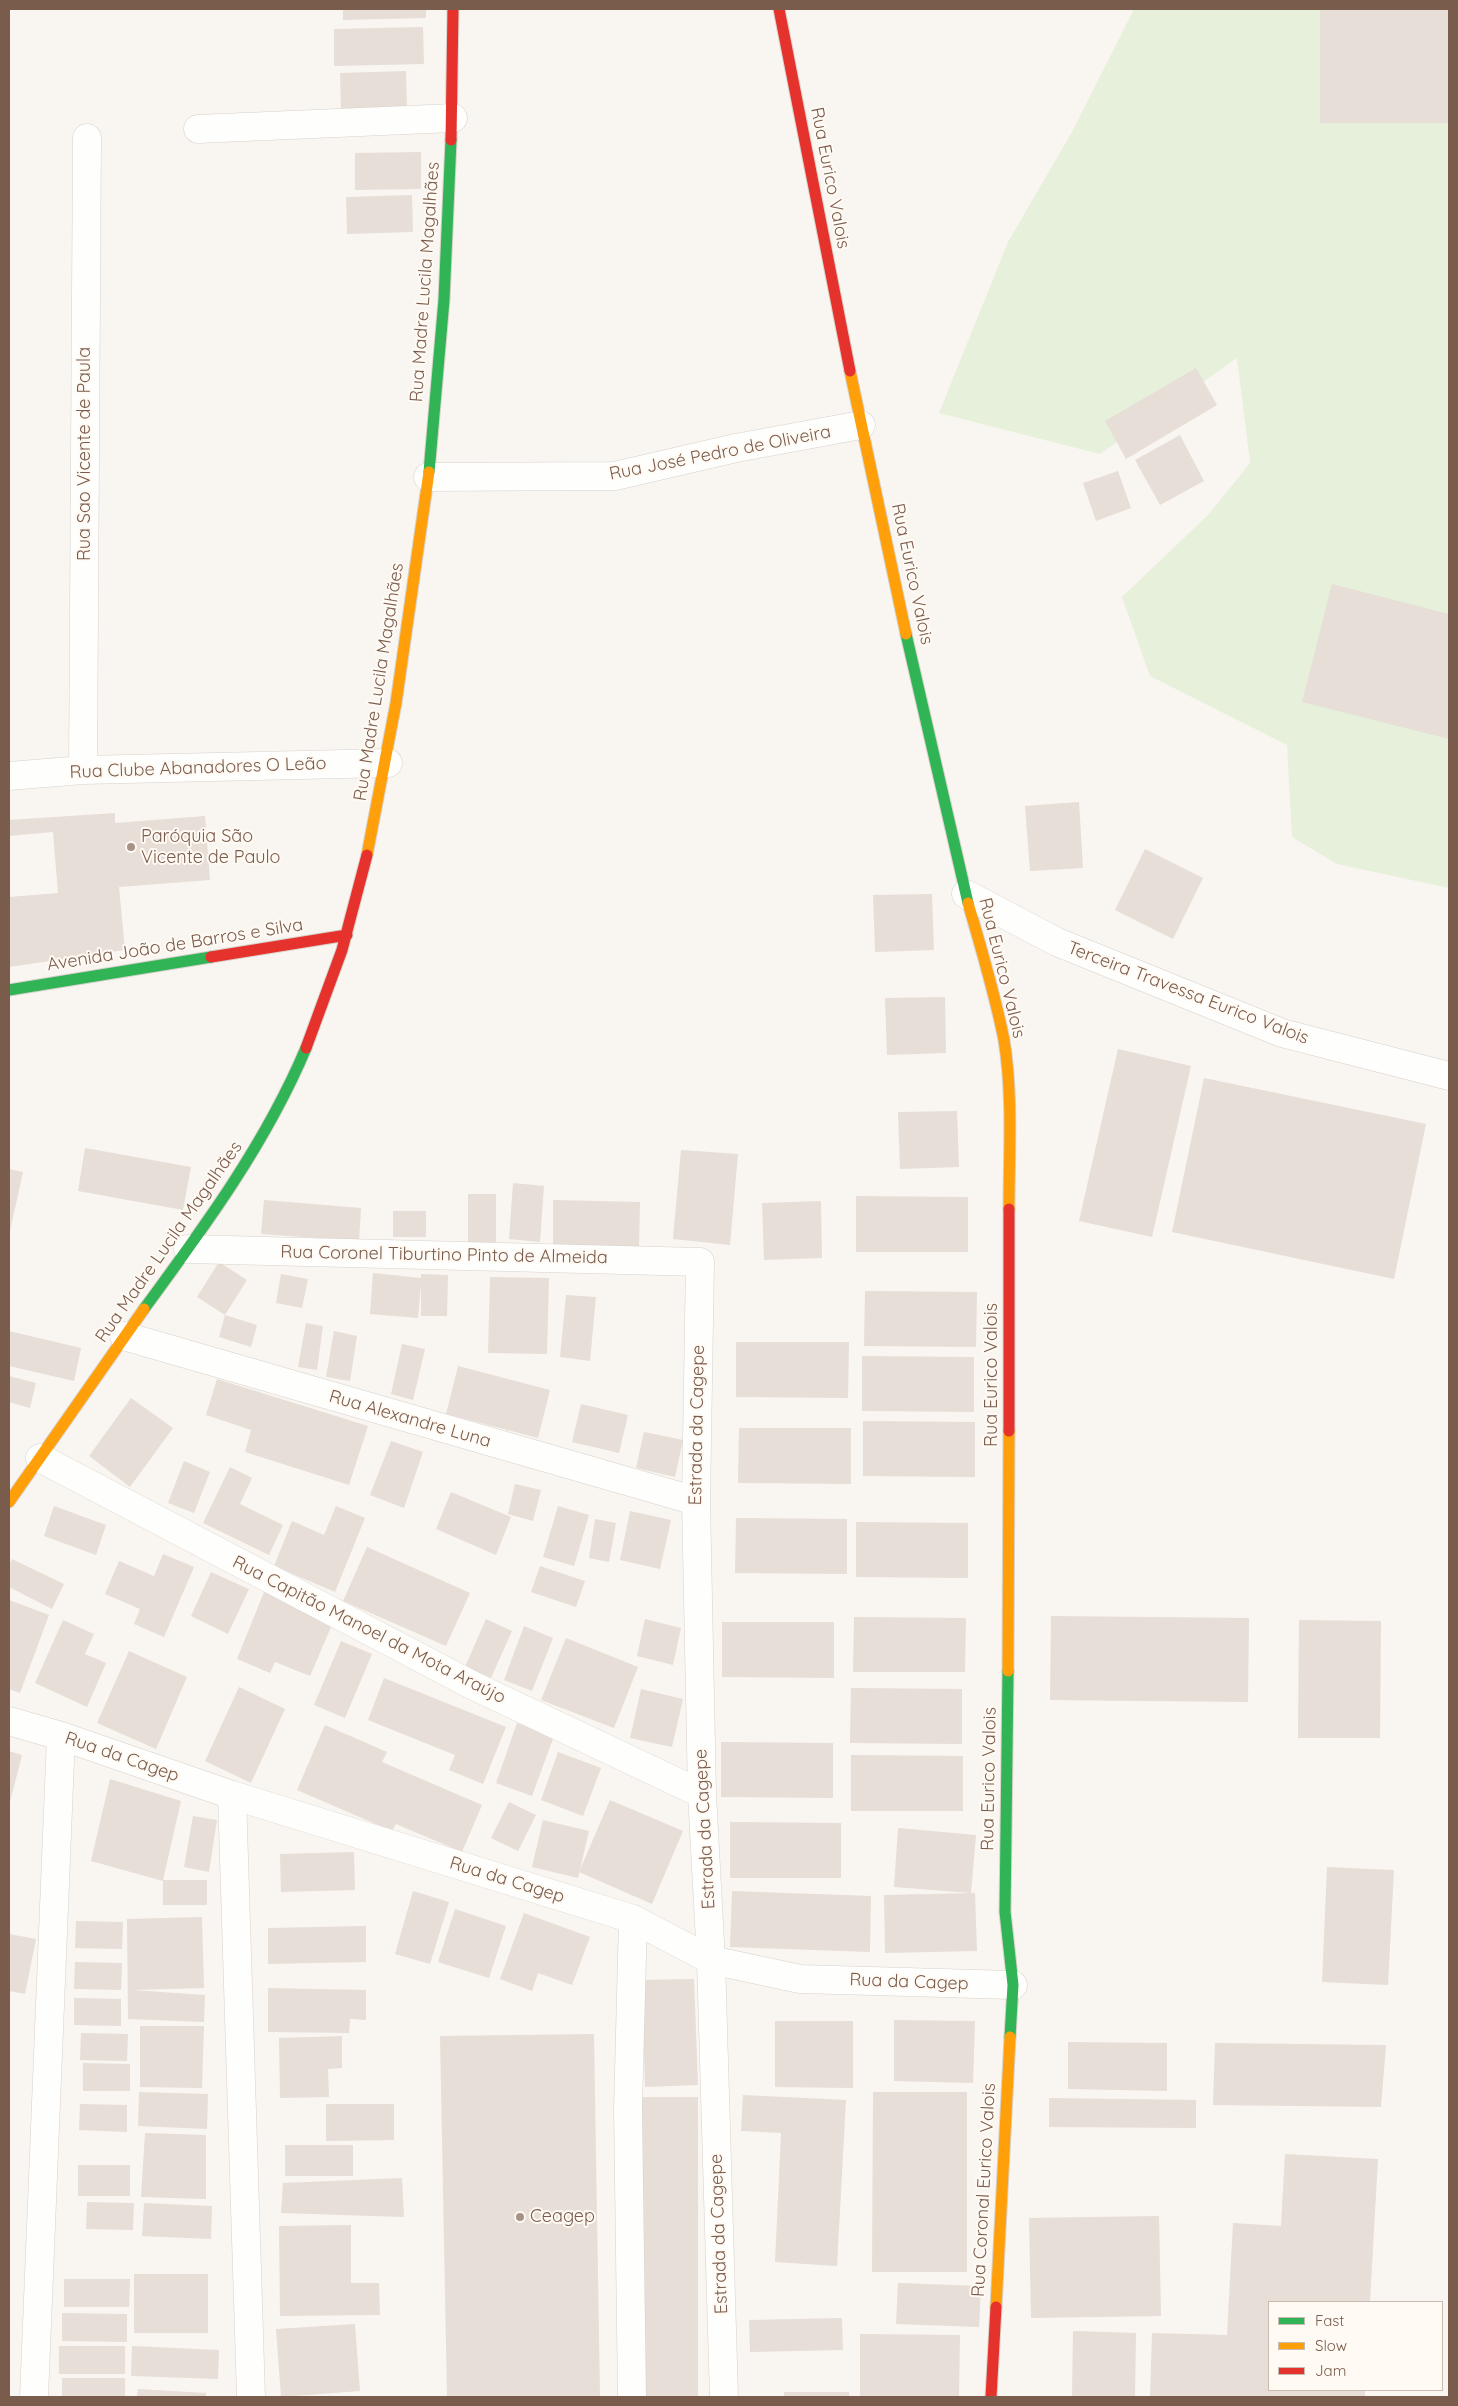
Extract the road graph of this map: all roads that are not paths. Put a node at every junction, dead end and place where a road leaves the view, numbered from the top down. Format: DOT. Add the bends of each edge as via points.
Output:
graph roads {
  1 [pos="453,9"];
  2 [pos="779,9"];
  3 [pos="453,118"];
  4 [pos="198,129"];
  5 [pos="87,138"];
  6 [pos="861,426"];
  7 [pos="428,477"];
  8 [pos="388,763"];
  9 [pos="83,770"];
  10 [pos="9,776"];
  11 [pos="966,894"];
  12 [pos="347,935"];
  13 [pos="9,990"];
  14 [pos="1449,1076"];
  15 [pos="188,1249"];
  16 [pos="700,1262"];
  17 [pos="124,1336"];
  18 [pos="40,1458"];
  19 [pos="696,1500"];
  20 [pos="9,1502"];
  21 [pos="9,1721"];
  22 [pos="60,1736"];
  23 [pos="702,1794"];
  24 [pos="232,1795"];
  25 [pos="633,1919"];
  26 [pos="711,1960"];
  27 [pos="1013,1985"];
  28 [pos="34,2397"];
  29 [pos="251,2397"];
  30 [pos="632,2397"];
  31 [pos="724,2397"];
  32 [pos="991,2397"];
  1 -- 3 [label="main road, Rua Madre Lucila Magalhães"];
  2 -- 6 [label="main road, Rua Eurico Valois"];
  3 -- 4 [label="street"];
  3 -- 7 [label="main road, Rua Madre Lucila Magalhães" via="445,293"];
  5 -- 9 [label="street, Rua Sao Vicente de Paula"];
  6 -- 7 [label="street, Rua José Pedro de Oliveira" via="736,448 615,476"];
  6 -- 11 [label="main road, Rua Eurico Valois" via="918,694"];
  7 -- 8 [label="main road, Rua Madre Lucila Magalhães"];
  8 -- 9 [label="street, Rua Clube Abanadores O Leão"];
  8 -- 12 [label="main road, Rua Madre Lucila Magalhães"];
  9 -- 10 [label="street, Rua Clube Abanadores O Leão"];
  11 -- 14 [label="street, Terceira Travessa Eurico Valois" via="1057,942 1282,1033"];
  11 -- 27 [label="main road, Rua Eurico Valois" via="1004,1042 1009,1114 1005,1912"];
  12 -- 13 [label="main road, Avenida João de Barros e Silva"];
  12 -- 15 [label="main road, Rua Madre Lucila Magalhães" via="318,1018 265,1133 225,1198"];
  15 -- 16 [label="street, Rua Coronel Tiburtino Pinto de Almeida"];
  15 -- 17 [label="main road, Rua Madre Lucila Magalhães"];
  16 -- 19 [label="street, Estrada da Cagepe"];
  17 -- 18 [label="main road, Rua Madre Lucila Magalhães"];
  17 -- 19 [label="street, Rua Alexandre Luna"];
  18 -- 20 [label="main road, Rua Madre Lucila Magalhães"];
  18 -- 23 [label="street, Rua Capitão Manoel da Mota Araújo" via="472,1686"];
  19 -- 23 [label="street, Estrada da Cagepe"];
  21 -- 22 [label="street, Rua da Cagep"];
  22 -- 24 [label="street, Rua da Cagep"];
  22 -- 28 [label="street"];
  23 -- 26 [label="street, Estrada da Cagepe"];
  24 -- 25 [label="street, Rua da Cagep"];
  24 -- 29 [label="street"];
  25 -- 26 [label="street, Rua da Cagep"];
  25 -- 30 [label="street" via="628,2109"];
  26 -- 27 [label="street, Rua da Cagep" via="800,1979"];
  26 -- 31 [label="street, Estrada da Cagepe"];
  27 -- 32 [label="main road, Rua Coronal Eurico Valois"];
}
